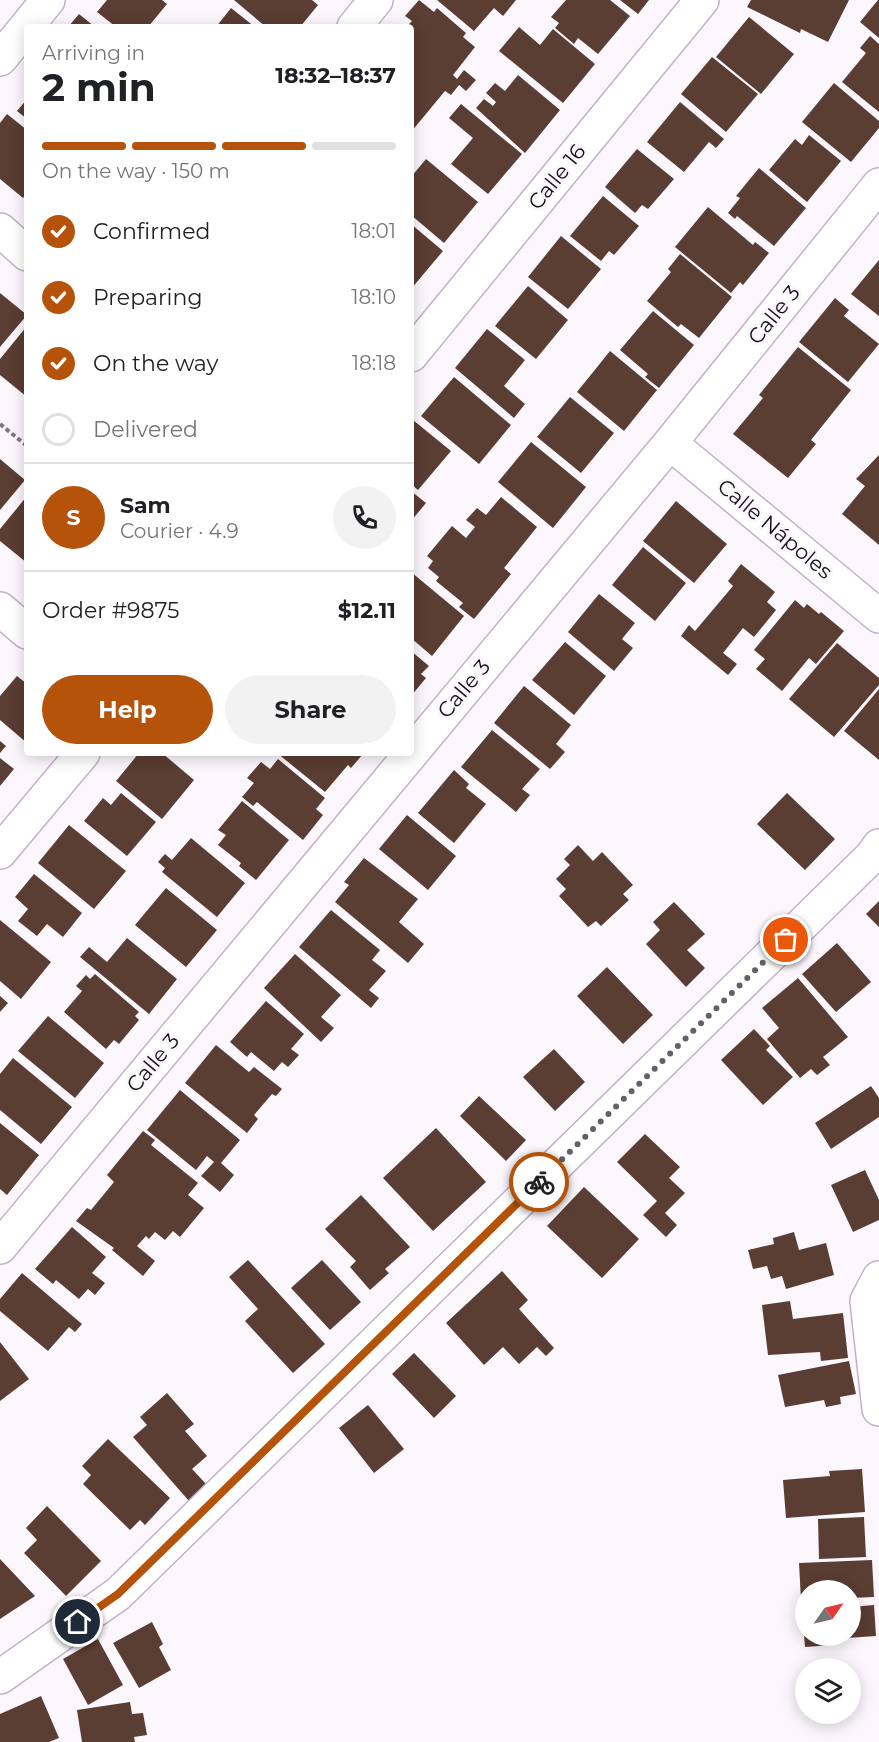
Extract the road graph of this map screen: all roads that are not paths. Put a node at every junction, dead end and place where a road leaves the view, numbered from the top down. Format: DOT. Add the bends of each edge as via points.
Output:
graph roads {
  1 [pos="48,0"];
  2 [pos="376,0"];
  3 [pos="702,0"];
  4 [pos="28,24"];
  5 [pos="356,24"];
  6 [pos="24,30"];
  7 [pos="0,59"];
  8 [pos="879,185"];
  9 [pos="0,230"];
  10 [pos="24,251"];
  11 [pos="414,351"];
  12 [pos="670,443"];
  13 [pos="0,609"];
  14 [pos="879,616"];
  15 [pos="24,629"];
  16 [pos="414,750"];
  17 [pos="80,756"];
  18 [pos="409,756"];
  19 [pos="879,846"];
  20 [pos="0,852"];
  21 [pos="0,1246"];
  22 [pos="879,1278"];
  23 [pos="879,1409"];
  24 [pos="0,1677"];
  1 -- 4 [label="street"];
  2 -- 5 [label="street"];
  3 -- 11 [label="street, Calle 16"];
  6 -- 7 [label="street"];
  8 -- 12 [label="street, Calle 3"];
  9 -- 10 [label="street"];
  12 -- 14 [label="street, Calle Nápoles"];
  12 -- 16 [label="street, Calle 3"];
  13 -- 15 [label="street"];
  17 -- 20 [label="street"];
  18 -- 21 [label="street, Calle 3"];
  19 -- 24 [label="street" via="118,1594"];
  22 -- 23 [label="street" via="867,1301"];
}
